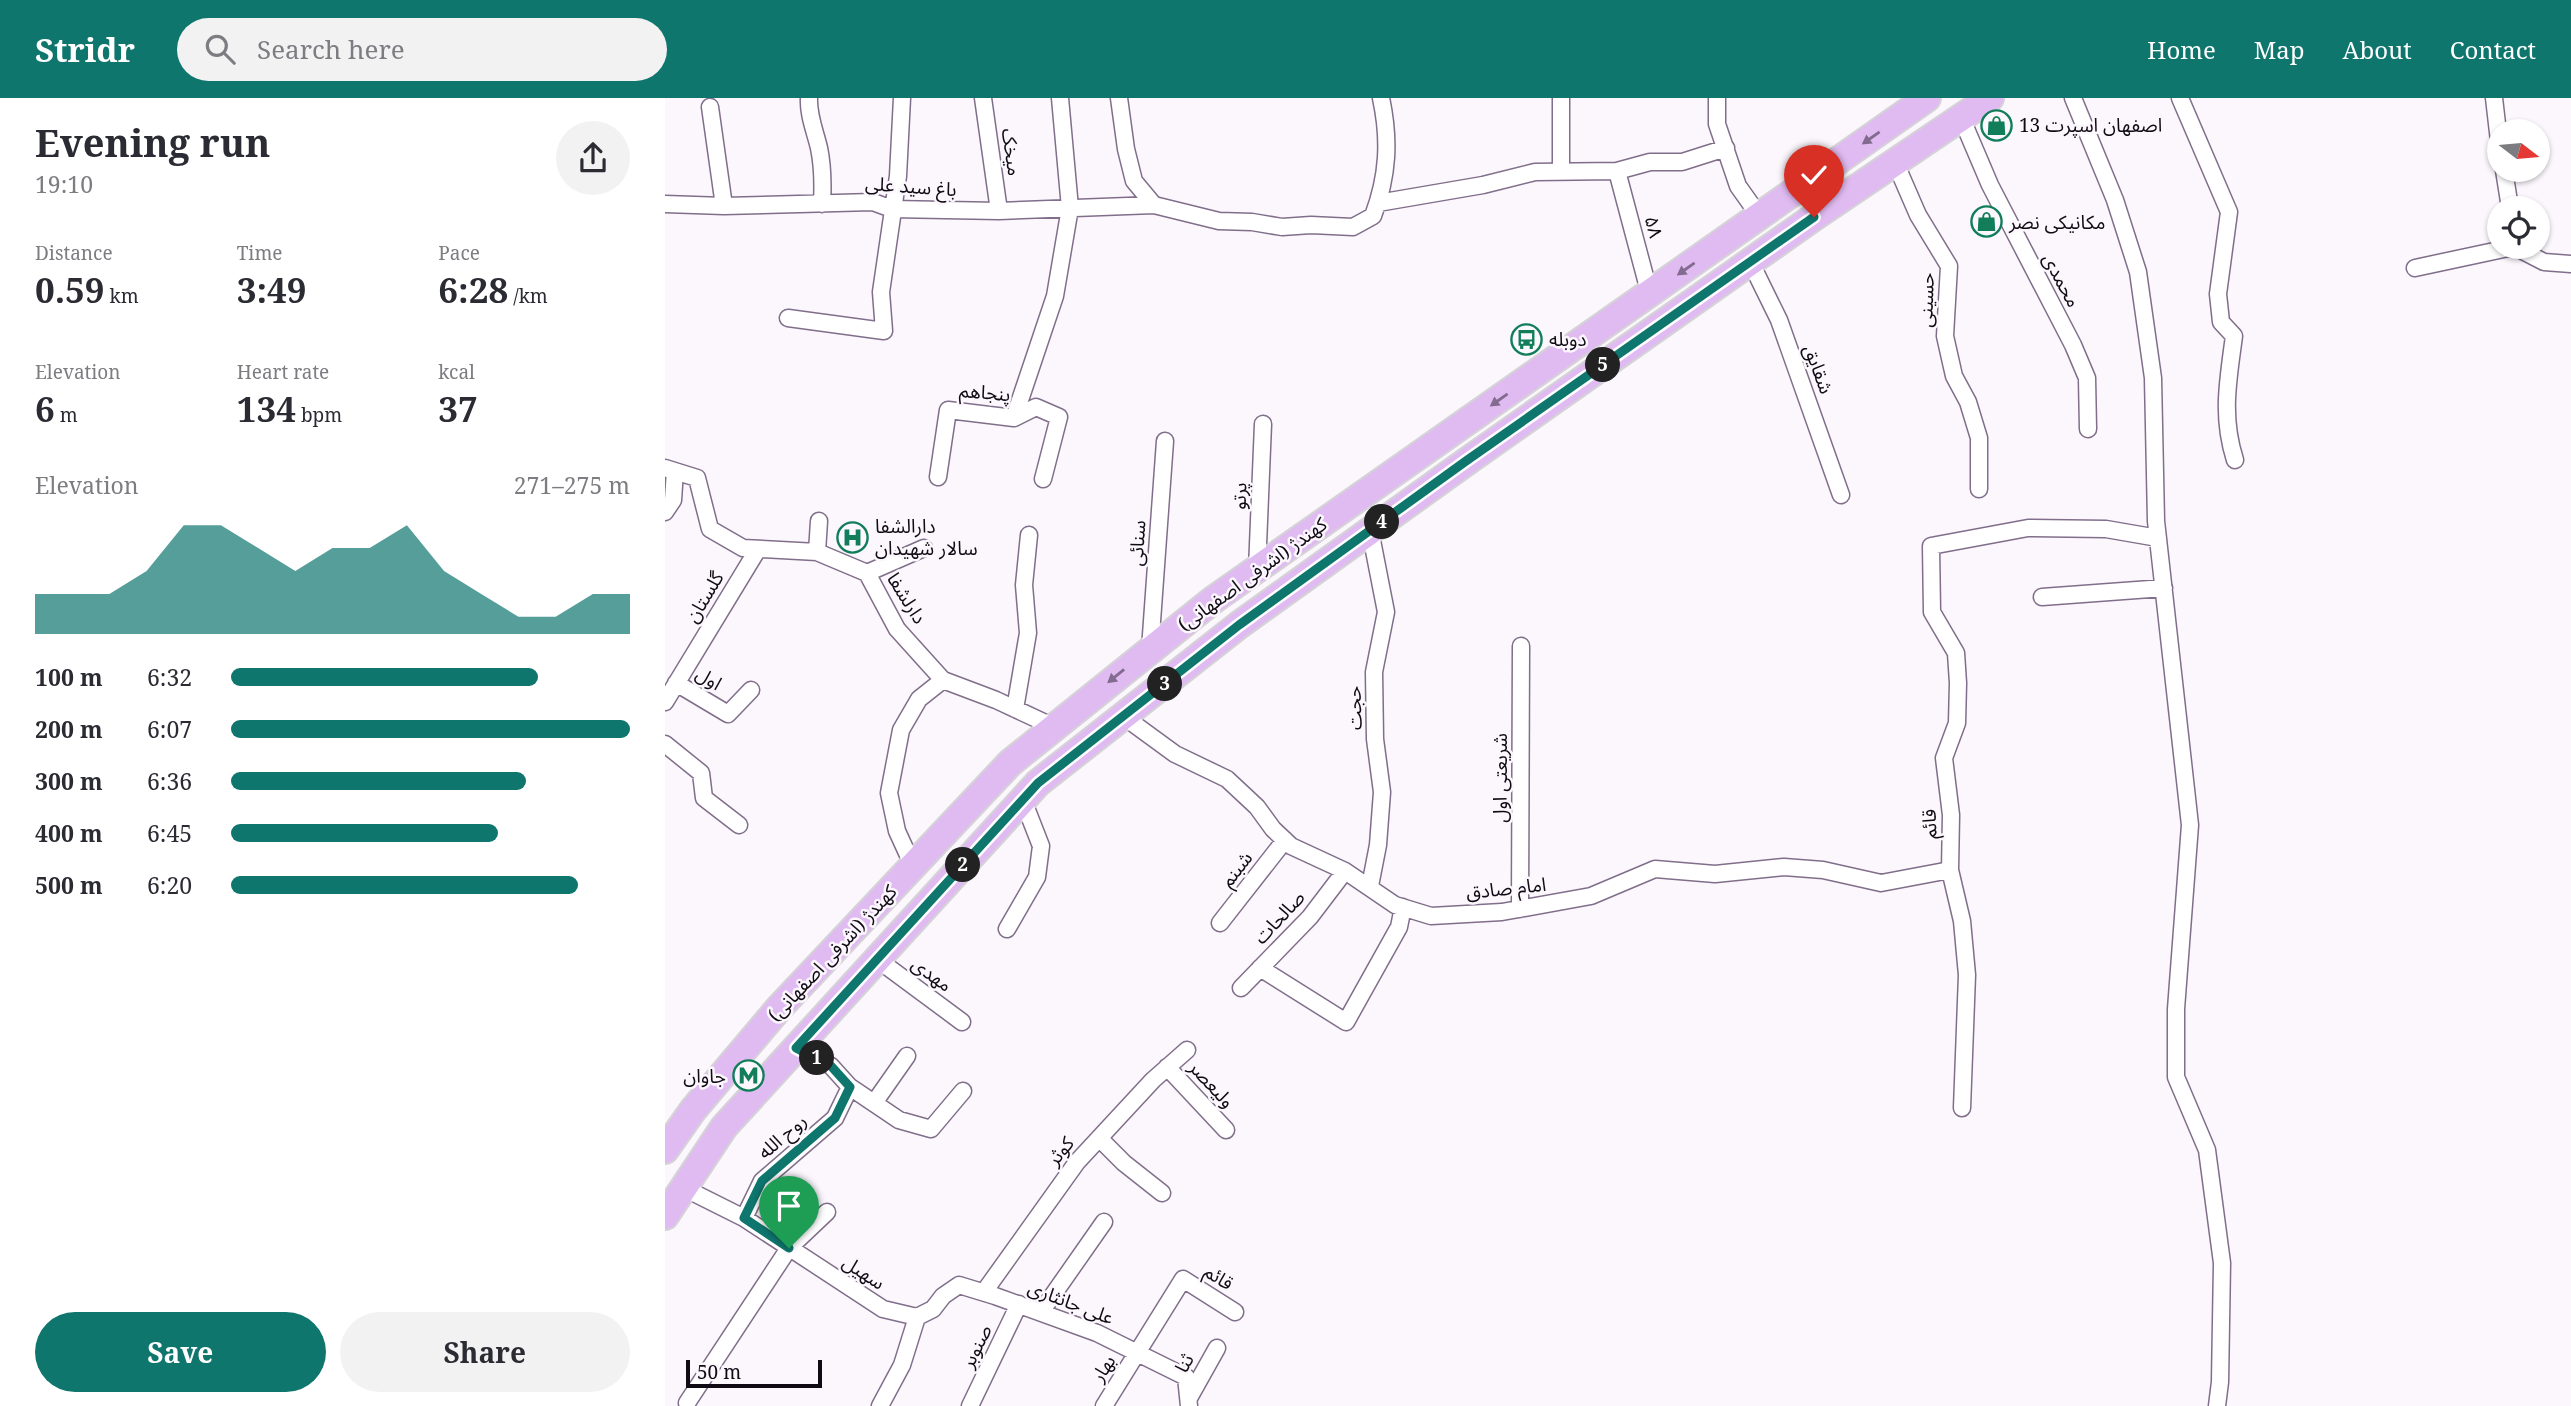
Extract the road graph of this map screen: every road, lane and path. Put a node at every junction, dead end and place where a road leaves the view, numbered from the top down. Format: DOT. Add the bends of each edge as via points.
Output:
graph roads {
  1 [pos="809,98"];
  2 [pos="902,98"];
  3 [pos="983,98"];
  4 [pos="1060,98"];
  5 [pos="1119,98"];
  6 [pos="1381,98"];
  7 [pos="1561,98"];
  8 [pos="1717,98"];
  9 [pos="1927,98"];
  10 [pos="1990,98"];
  11 [pos="2073,98"];
  12 [pos="2180,98"];
  13 [pos="2494,98"];
  14 [pos="710,107"];
  15 [pos="1961,117"];
  16 [pos="2496,119"];
  17 [pos="1726,148"];
  18 [pos="1895,162"];
  19 [pos="1561,171"];
  20 [pos="1617,171"];
  21 [pos="1378,203"];
  22 [pos="665,204"];
  23 [pos="822,204"];
  24 [pos="1154,205"];
  25 [pos="724,206"];
  26 [pos="1070,208"];
  27 [pos="892,209"];
  28 [pos="999,211"];
  29 [pos="1760,216"];
  30 [pos="2487,253"];
  31 [pos="2538,259"];
  32 [pos="1750,261"];
  33 [pos="2571,264"];
  34 [pos="2415,268"];
  35 [pos="1650,295"];
  36 [pos="789,318"];
  37 [pos="1576,346"];
  38 [pos="1591,373"];
  39 [pos="1014,418"];
  40 [pos="1263,424"];
  41 [pos="2088,429"];
  42 [pos="1165,441"];
  43 [pos="2235,460"];
  44 [pos="670,469"];
  45 [pos="939,477"];
  46 [pos="1042,479"];
  47 [pos="1979,489"];
  48 [pos="1841,495"];
  49 [pos="665,512"];
  50 [pos="819,521"];
  51 [pos="1370,530"];
  52 [pos="1029,535"];
  53 [pos="2158,538"];
  54 [pos="925,548"];
  55 [pos="758,549"];
  56 [pos="817,552"];
  57 [pos="1257,569"];
  58 [pos="867,573"];
  59 [pos="2164,588"];
  60 [pos="2042,597"];
  61 [pos="1521,646"];
  62 [pos="1150,649"];
  63 [pos="943,680"];
  64 [pos="677,683"];
  65 [pos="751,690"];
  66 [pos="665,702"];
  67 [pos="1014,709"];
  68 [pos="1123,716"];
  69 [pos="1054,727"];
  70 [pos="665,744"];
  71 [pos="1023,800"];
  72 [pos="739,825"];
  73 [pos="1285,840"];
  74 [pos="913,866"];
  75 [pos="1950,870"];
  76 [pos="1345,871"];
  77 [pos="1370,886"];
  78 [pos="1403,907"];
  79 [pos="1520,909"];
  80 [pos="1220,923"];
  81 [pos="1007,929"];
  82 [pos="851,932"];
  83 [pos="877,959"];
  84 [pos="1260,968"];
  85 [pos="1241,988"];
  86 [pos="962,1022"];
  87 [pos="796,1048"];
  88 [pos="1187,1050"];
  89 [pos="907,1056"];
  90 [pos="1167,1067"];
  91 [pos="775,1072"];
  92 [pos="850,1087"];
  93 [pos="963,1091"];
  94 [pos="874,1103"];
  95 [pos="1962,1108"];
  96 [pos="693,1110"];
  97 [pos="1226,1129"];
  98 [pos="1099,1138"];
  99 [pos="665,1150"];
  100 [pos="674,1191"];
  101 [pos="1162,1193"];
  102 [pos="827,1212"];
  103 [pos="665,1216"];
  104 [pos="744,1218"];
  105 [pos="1104,1222"];
  106 [pos="789,1248"];
  107 [pos="984,1293"];
  108 [pos="1019,1304"];
  109 [pos="1041,1312"];
  110 [pos="1235,1312"];
  111 [pos="917,1317"];
  112 [pos="1217,1348"];
  113 [pos="1138,1354"];
  114 [pos="1189,1402"];
  115 [pos="687,1403"];
  116 [pos="880,1406"];
  117 [pos="970,1406"];
  118 [pos="1104,1406"];
  119 [pos="2217,1406"];
  1 -- 23 [label="street" via="823,178"];
  2 -- 27 [label="street"];
  3 -- 28 [label="street, میخک"];
  4 -- 26 [label="street"];
  5 -- 24 [label="street" via="1134,181"];
  6 -- 21 [label="street" via="1388,145"];
  7 -- 19 [label="street"];
  8 -- 17 [label="street" via="1717,124"];
  9 -- 29 [label="main road, کهندژ (اشرفی اصفهانی), one-way"];
  10 -- 15 [label="main road, کهندژ (اشرفی اصفهانی)"];
  11 -- 53 [label="street" via="2115,200 2138,272 2153,378"];
  12 -- 43 [label="street" via="2229,212 2218,294 2221,321 2234,336 2225,401"];
  13 -- 16 [label="street"];
  14 -- 25 [label="street"];
  15 -- 18 [label="main road, کهندژ (اشرفی اصفهانی)"];
  15 -- 41 [label="street, محمدی" via="2087,379"];
  17 -- 20 [label="street" via="1682,162 1650,162"];
  17 -- 29 [label="street" via="1738,186"];
  18 -- 32 [label="main road, کهندژ (اشرفی اصفهانی)"];
  18 -- 47 [label="street, حسینی" via="1918,215 1949,266 1945,336 1954,376 1979,438"];
  19 -- 20 [label="street"];
  19 -- 21 [label="street"];
  20 -- 35 [label="street, ۵۸"];
  21 -- 24 [label="street, باغ سید علی" via="1373,216 1353,227 1219,221"];
  22 -- 25 [label="street, باغ سید علی"];
  23 -- 25 [label="street, باغ سید علی"];
  23 -- 27 [label="street, باغ سید علی" via="873,202"];
  24 -- 26 [label="street, باغ سید علی"];
  26 -- 28 [label="street, باغ سید علی"];
  26 -- 39 [label="street" via="1055,296"];
  27 -- 28 [label="street, باغ سید علی"];
  27 -- 36 [label="street" via="881,292 884,331"];
  29 -- 35 [label="main road, کهندژ (اشرفی اصفهانی), one-way"];
  30 -- 34 [label="street"];
  31 -- 33 [label="street"];
  32 -- 38 [label="main road, کهندژ (اشرفی اصفهانی)"];
  32 -- 48 [label="street, شقایق" via="1779,320"];
  35 -- 37 [label="main road, کهندژ (اشرفی اصفهانی)"];
  37 -- 38 [label="main road"];
  37 -- 57 [label="main road, کهندژ (اشرفی اصفهانی), one-way"];
  38 -- 51 [label="main road, کهندژ (اشرفی اصفهانی)"];
  39 -- 45 [label="street, پنجاهم" via="948,410"];
  39 -- 46 [label="street, پنجاهم" via="1036,407 1059,416"];
  40 -- 57 [label="street, پرتو"];
  42 -- 62 [label="street, سنائی"];
  44 -- 49 [label="street" via="673,500"];
  44 -- 55 [label="street, دارلشفا" via="697,478 710,529 743,548"];
  50 -- 56 [label="street"];
  51 -- 68 [label="main road, کهندژ (اشرفی اصفهانی)"];
  51 -- 77 [label="street, حجت" via="1386,612 1374,672 1382,792"];
  52 -- 67 [label="street" via="1024,584 1028,633"];
  53 -- 59 [label="street"];
  53 -- 75 [label="street, قائم" via="2106,529 2028,528 1931,547 1931,612 1956,653 1958,683 1957,723 1944,758 1951,816"];
  54 -- 58 [label="street"];
  55 -- 56 [label="street, دارلشفا"];
  55 -- 64 [label="street, گلستان"];
  56 -- 58 [label="street, دارلشفا"];
  57 -- 62 [label="main road, کهندژ (اشرفی اصفهانی)"];
  58 -- 63 [label="street, دارلشفا" via="897,629"];
  59 -- 60 [label="street"];
  59 -- 119 [label="street" via="2190,825 2176,1009 2176,1077 2207,1150 2222,1263"];
  61 -- 79 [label="street, شریعتی اول"];
  62 -- 69 [label="main road, کهندژ (اشرفی اصفهانی), one-way"];
  63 -- 67 [label="street, دارلشفا"];
  63 -- 74 [label="street" via="919,699 901,730 889,793 897,831"];
  64 -- 65 [label="street, اول" via="728,714"];
  64 -- 66 [label="street, گلستان"];
  67 -- 69 [label="street, دارلشفا"];
  68 -- 71 [label="main road, کهندژ (اشرفی اصفهانی)"];
  68 -- 73 [label="street, امام صادق" via="1175,754 1227,779"];
  69 -- 74 [label="main road, کهندژ (اشرفی اصفهانی)" via="1010,763"];
  70 -- 72 [label="street" via="701,773 704,798"];
  71 -- 81 [label="street" via="1041,846 1037,877"];
  71 -- 83 [label="main road, کهندژ (اشرفی اصفهانی)"];
  73 -- 76 [label="street, امام صادق"];
  73 -- 80 [label="street, شبنم"];
  74 -- 82 [label="main road, کهندژ (اشرفی اصفهانی)"];
  75 -- 79 [label="street, امام صادق" via="1881,883 1784,867 1715,874 1655,869 1591,896"];
  75 -- 95 [label="street, قائم" via="1962,921 1967,975"];
  76 -- 77 [label="street, امام صادق"];
  76 -- 84 [label="street, صالحات" via="1310,917"];
  77 -- 78 [label="street, امام صادق"];
  78 -- 79 [label="street, امام صادق" via="1431,915"];
  78 -- 84 [label="street" via="1399,928 1346,1022"];
  82 -- 91 [label="main road" via="850,949 770,1042 764,1062"];
  82 -- 96 [label="main road, کهندژ (اشرفی اصفهانی)"];
  83 -- 86 [label="street, مهدی"];
  83 -- 87 [label="main road, کهندژ (اشرفی اصفهانی)"];
  84 -- 85 [label="street, صالحات"];
  87 -- 91 [label="main road, کهندژ (اشرفی اصفهانی)"];
  87 -- 92 [label="street" via="831,1066"];
  88 -- 90 [label="street, کوثر"];
  89 -- 94 [label="street"];
  90 -- 97 [label="street, ولیعصر"];
  90 -- 98 [label="street, کوثر"];
  91 -- 100 [label="main road, کهندژ (اشرفی اصفهانی)"];
  92 -- 94 [label="street"];
  92 -- 104 [label="street, روح الله" via="835,1118 762,1181"];
  93 -- 94 [label="street" via="932,1129 899,1120"];
  96 -- 99 [label="main road, کهندژ (اشرفی اصفهانی)"];
  96 -- 100 [label="main road" via="706,1106 714,1120"];
  98 -- 101 [label="street"];
  98 -- 107 [label="street, کوثر"];
  100 -- 103 [label="main road, کهندژ (اشرفی اصفهانی)"];
  100 -- 104 [label="street, سهیل"];
  102 -- 106 [label="street"];
  104 -- 106 [label="street, سهیل"];
  105 -- 109 [label="street"];
  106 -- 111 [label="street, سهیل" via="883,1309"];
  106 -- 115 [label="street"];
  107 -- 108 [label="street, علی جانثاری"];
  107 -- 111 [label="street, علی جانثاری" via="959,1286 943,1296 933,1310"];
  108 -- 109 [label="street, علی جانثاری"];
  108 -- 117 [label="street, صنوبر"];
  109 -- 113 [label="street, علی جانثاری"];
  110 -- 113 [label="street, قائم" via="1182,1279"];
  111 -- 116 [label="street" via="902,1365"];
  112 -- 114 [label="street, ثنا"];
  113 -- 114 [label="street, علی جانثاری" via="1185,1377"];
  113 -- 118 [label="street, بهار"];
}
